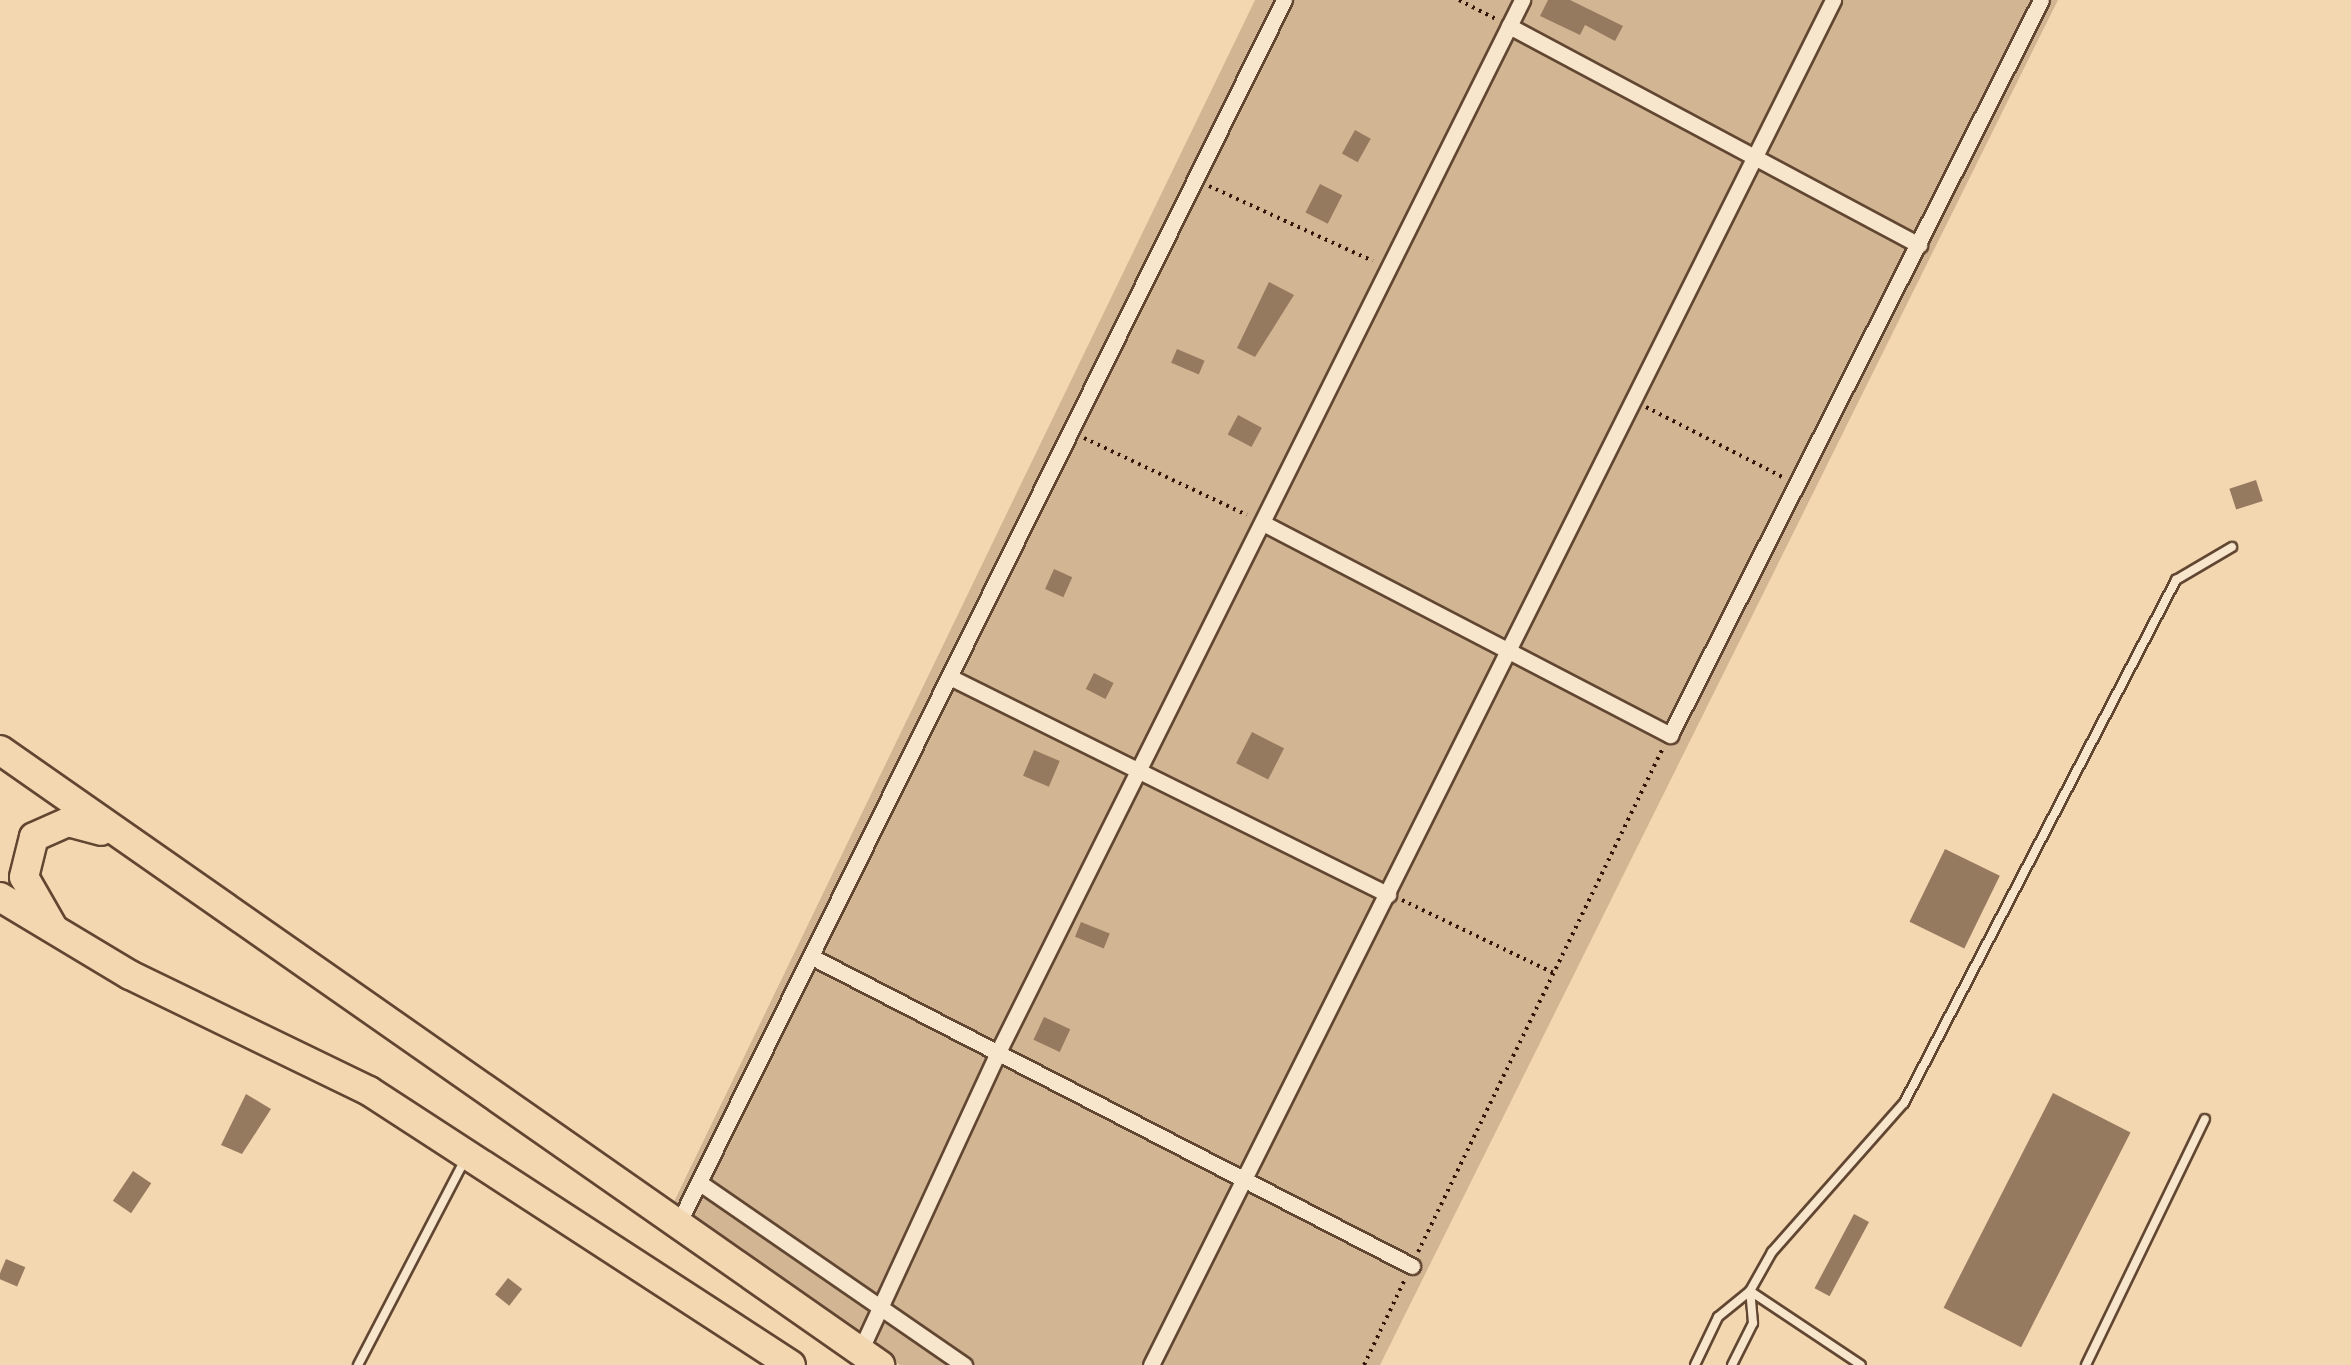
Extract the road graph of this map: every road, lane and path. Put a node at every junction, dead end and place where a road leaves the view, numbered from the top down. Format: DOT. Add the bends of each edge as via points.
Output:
graph roads {
  1 [pos="1284,0"];
  2 [pos="1459,0"];
  3 [pos="1522,0"];
  4 [pos="1833,0"];
  5 [pos="2041,0"];
  6 [pos="1509,26"];
  7 [pos="1758,162"];
  8 [pos="1196,180"];
  9 [pos="1920,244"];
  10 [pos="1390,269"];
  11 [pos="1635,401"];
  12 [pos="1072,432"];
  13 [pos="1797,485"];
  14 [pos="1265,524"];
  15 [pos="2232,547"];
  16 [pos="1508,648"];
  17 [pos="952,678"];
  18 [pos="1670,735"];
  19 [pos="0,750"];
  20 [pos="1140,776"];
  21 [pos="134,846"];
  22 [pos="1388,894"];
  23 [pos="0,897"];
  24 [pos="58,934"];
  25 [pos="812,957"];
  26 [pos="1554,973"];
  27 [pos="997,1054"];
  28 [pos="2205,1118"];
  29 [pos="468,1155"];
  30 [pos="1244,1180"];
  31 [pos="700,1183"];
  32 [pos="677,1226"];
  33 [pos="1412,1266"];
  34 [pos="1750,1290"];
  35 [pos="882,1306"];
  36 [pos="870,1358"];
  37 [pos="358,1365"];
  38 [pos="790,1365"];
  39 [pos="964,1365"];
  40 [pos="1151,1365"];
  41 [pos="1364,1365"];
  42 [pos="1695,1365"];
  43 [pos="1732,1365"];
  44 [pos="1861,1365"];
  45 [pos="2086,1365"];
  1 -- 8 [label="street"];
  2 -- 6 [label="path"];
  3 -- 6 [label="street"];
  4 -- 7 [label="street"];
  5 -- 9 [label="street"];
  6 -- 7 [label="street"];
  6 -- 10 [label="street"];
  7 -- 9 [label="street"];
  7 -- 11 [label="street"];
  8 -- 10 [label="path"];
  8 -- 12 [label="street"];
  9 -- 13 [label="street"];
  10 -- 14 [label="street"];
  11 -- 13 [label="path"];
  11 -- 16 [label="street"];
  12 -- 14 [label="path"];
  12 -- 17 [label="street"];
  13 -- 18 [label="street"];
  14 -- 16 [label="street"];
  14 -- 20 [label="street"];
  15 -- 34 [label="lane" via="2176,580 1904,1103 1772,1252"];
  16 -- 18 [label="street"];
  16 -- 22 [label="street"];
  17 -- 20 [label="street"];
  17 -- 25 [label="street"];
  18 -- 26 [label="path"];
  19 -- 21 [label="highway"];
  20 -- 22 [label="street"];
  20 -- 27 [label="street"];
  21 -- 24 [label="highway" via="68,822 34,837 24,878"];
  21 -- 32 [label="highway"];
  22 -- 26 [label="path"];
  22 -- 30 [label="street"];
  23 -- 24 [label="highway"];
  24 -- 29 [label="highway" via="320,1064"];
  25 -- 27 [label="street"];
  25 -- 31 [label="street"];
  26 -- 33 [label="path"];
  27 -- 30 [label="street"];
  27 -- 35 [label="street"];
  28 -- 45 [label="lane"];
  29 -- 37 [label="lane"];
  29 -- 38 [label="highway"];
  30 -- 33 [label="street"];
  30 -- 40 [label="street"];
  31 -- 32 [label="street"];
  31 -- 35 [label="street"];
  32 -- 36 [label="highway"];
  33 -- 41 [label="path"];
  34 -- 42 [label="lane" via="1718,1316"];
  34 -- 43 [label="lane" via="1753,1323"];
  34 -- 44 [label="lane"];
  35 -- 36 [label="street"];
  35 -- 39 [label="street"];
}
